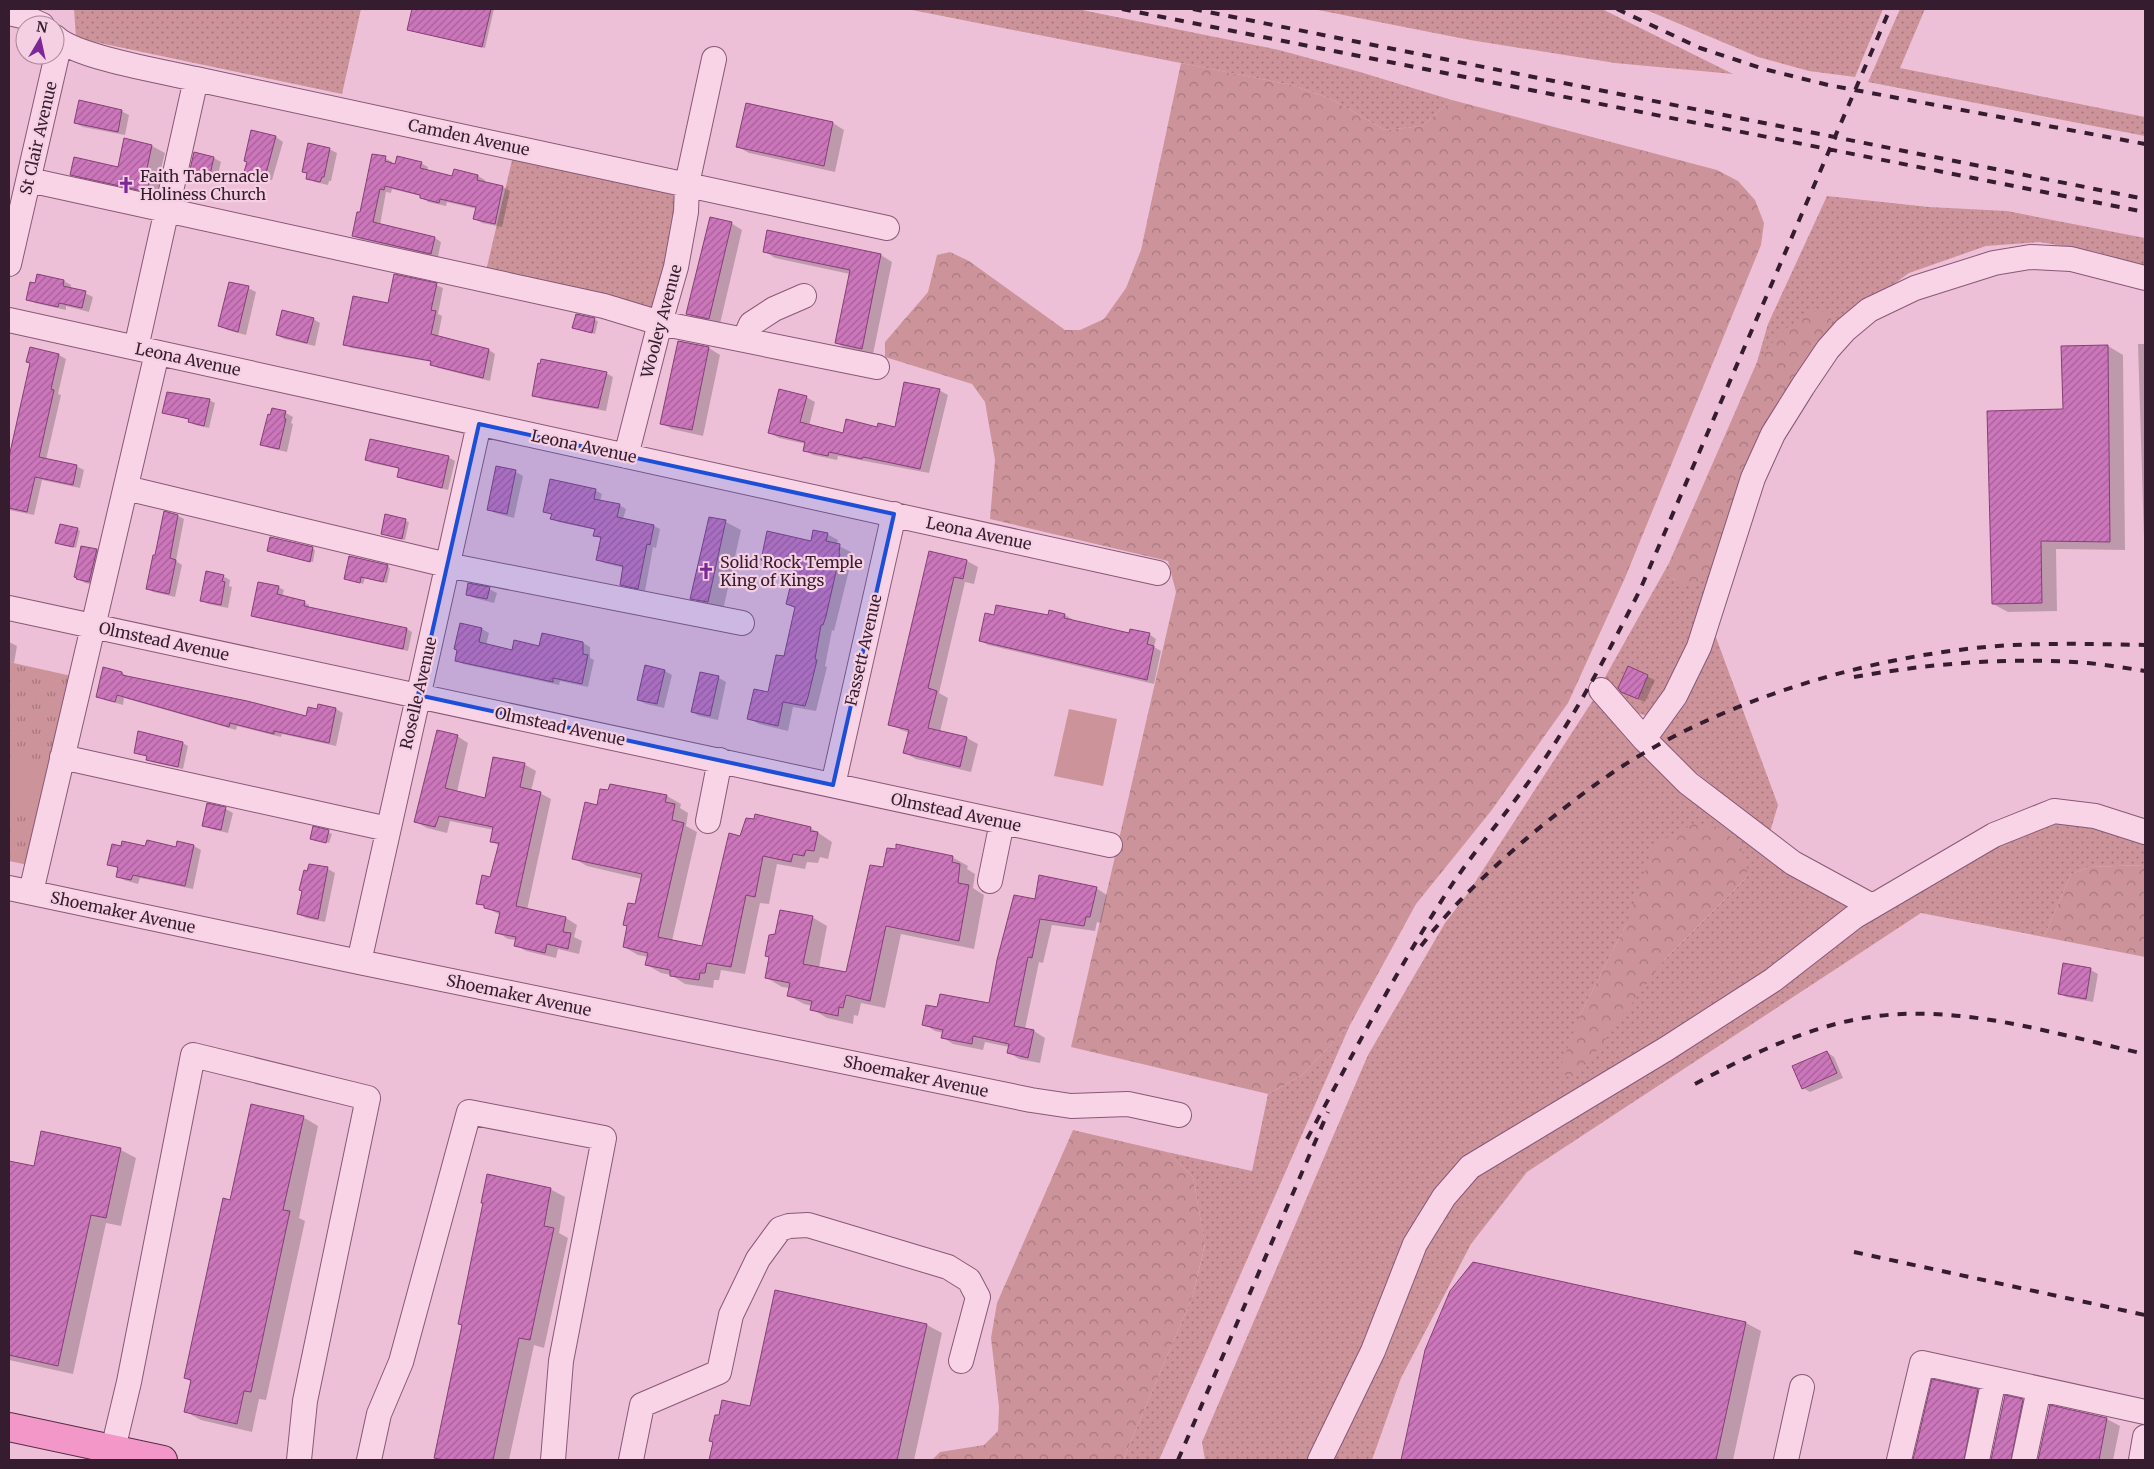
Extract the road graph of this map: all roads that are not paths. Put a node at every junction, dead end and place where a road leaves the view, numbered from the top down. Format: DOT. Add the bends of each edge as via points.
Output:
graph roads {
  1 [pos="65,44"];
  2 [pos="714,59"];
  3 [pos="52,65"];
  4 [pos="196,79"];
  5 [pos="29,180"];
  6 [pos="687,184"];
  7 [pos="166,212"];
  8 [pos="887,228"];
  9 [pos="9,264"];
  10 [pos="2145,278"];
  11 [pos="804,296"];
  12 [pos="9,320"];
  13 [pos="660,323"];
  14 [pos="744,340"];
  15 [pos="147,350"];
  16 [pos="876,367"];
  17 [pos="478,424"];
  18 [pos="626,456"];
  19 [pos="126,488"];
  20 [pos="894,514"];
  21 [pos="447,565"];
  22 [pos="1158,572"];
  23 [pos="9,608"];
  24 [pos="742,624"];
  25 [pos="93,626"];
  26 [pos="1601,690"];
  27 [pos="418,695"];
  28 [pos="1644,739"];
  29 [pos="62,757"];
  30 [pos="720,760"];
  31 [pos="833,785"];
  32 [pos="708,821"];
  33 [pos="1002,822"];
  34 [pos="388,829"];
  35 [pos="2145,832"];
  36 [pos="1110,845"];
  37 [pos="990,881"];
  38 [pos="20,890"];
  39 [pos="1872,906"];
  40 [pos="359,962"];
  41 [pos="1179,1116"];
  42 [pos="961,1361"];
  43 [pos="1994,1379"];
  44 [pos="1802,1388"];
  45 [pos="2039,1389"];
  46 [pos="2145,1412"];
  47 [pos="9,1427"];
  48 [pos="2145,1437"];
  49 [pos="119,1454"];
  50 [pos="163,1460"];
  51 [pos="299,1460"];
  52 [pos="369,1460"];
  53 [pos="553,1460"];
  54 [pos="631,1460"];
  55 [pos="1320,1460"];
  56 [pos="1786,1460"];
  57 [pos="1899,1460"];
  58 [pos="1977,1460"];
  59 [pos="2024,1460"];
  60 [pos="2141,1460"];
  1 -- 4 [label="street, Camden Avenue" via="88,54"];
  2 -- 6 [label="street, Wooley Avenue"];
  3 -- 5 [label="street, St Clair Avenue"];
  4 -- 6 [label="street, Camden Avenue"];
  4 -- 7 [label="street"];
  5 -- 7 [label="street"];
  5 -- 9 [label="street, St Clair Avenue"];
  6 -- 8 [label="street, Camden Avenue"];
  6 -- 13 [label="street, Wooley Avenue" via="686,212 676,267"];
  7 -- 13 [label="street" via="604,306"];
  7 -- 15 [label="street"];
  10 -- 28 [label="street" via="2072,258 2021,258 1994,263 1915,288 1869,310 1845,330 1803,386 1773,434 1753,478 1699,647 1675,696"];
  11 -- 14 [label="street" via="752,324"];
  12 -- 15 [label="street, Leona Avenue"];
  13 -- 14 [label="street"];
  13 -- 18 [label="street, Wooley Avenue"];
  14 -- 16 [label="street"];
  15 -- 17 [label="street, Leona Avenue"];
  15 -- 19 [label="street"];
  17 -- 18 [label="street, Leona Avenue"];
  17 -- 21 [label="street, Roselle Avenue"];
  18 -- 20 [label="street, Leona Avenue"];
  19 -- 21 [label="street"];
  19 -- 25 [label="street"];
  20 -- 22 [label="street, Leona Avenue"];
  20 -- 31 [label="street, Fassett Avenue"];
  21 -- 24 [label="street"];
  21 -- 27 [label="street, Roselle Avenue"];
  23 -- 25 [label="street, Olmstead Avenue"];
  25 -- 27 [label="street, Olmstead Avenue"];
  25 -- 29 [label="street"];
  26 -- 28 [label="street"];
  27 -- 30 [label="street, Olmstead Avenue"];
  27 -- 34 [label="street, Roselle Avenue"];
  28 -- 39 [label="street" via="1688,783 1793,863"];
  29 -- 34 [label="street"];
  29 -- 38 [label="street"];
  30 -- 31 [label="street, Olmstead Avenue"];
  30 -- 32 [label="street"];
  31 -- 33 [label="street, Olmstead Avenue"];
  33 -- 36 [label="street, Olmstead Avenue"];
  33 -- 37 [label="street"];
  34 -- 40 [label="street, Roselle Avenue"];
  35 -- 39 [label="street" via="2095,816 2054,811 1994,835"];
  38 -- 40 [label="street, Shoemaker Avenue"];
  39 -- 55 [label="street" via="1854,916 1772,980 1666,1049 1470,1167 1444,1197 1415,1244 1373,1351"];
  40 -- 41 [label="street, Shoemaker Avenue" via="1031,1100 1071,1106 1128,1104"];
  42 -- 54 [label="street" via="978,1297 969,1280 948,1267 808,1225 789,1226 780,1230 758,1259 731,1315 719,1372 642,1405"];
  43 -- 45 [label="street"];
  43 -- 57 [label="street" via="1922,1363"];
  43 -- 58 [label="street"];
  44 -- 56 [label="street"];
  45 -- 46 [label="street"];
  45 -- 59 [label="street"];
  47 -- 49 [label="main road"];
  48 -- 60 [label="street"];
  49 -- 50 [label="main road"];
  49 -- 51 [label="street" via="128,1382 192,1055 368,1098 305,1401"];
  52 -- 53 [label="street" via="379,1414 401,1362 469,1112 604,1138 561,1361"];
}
